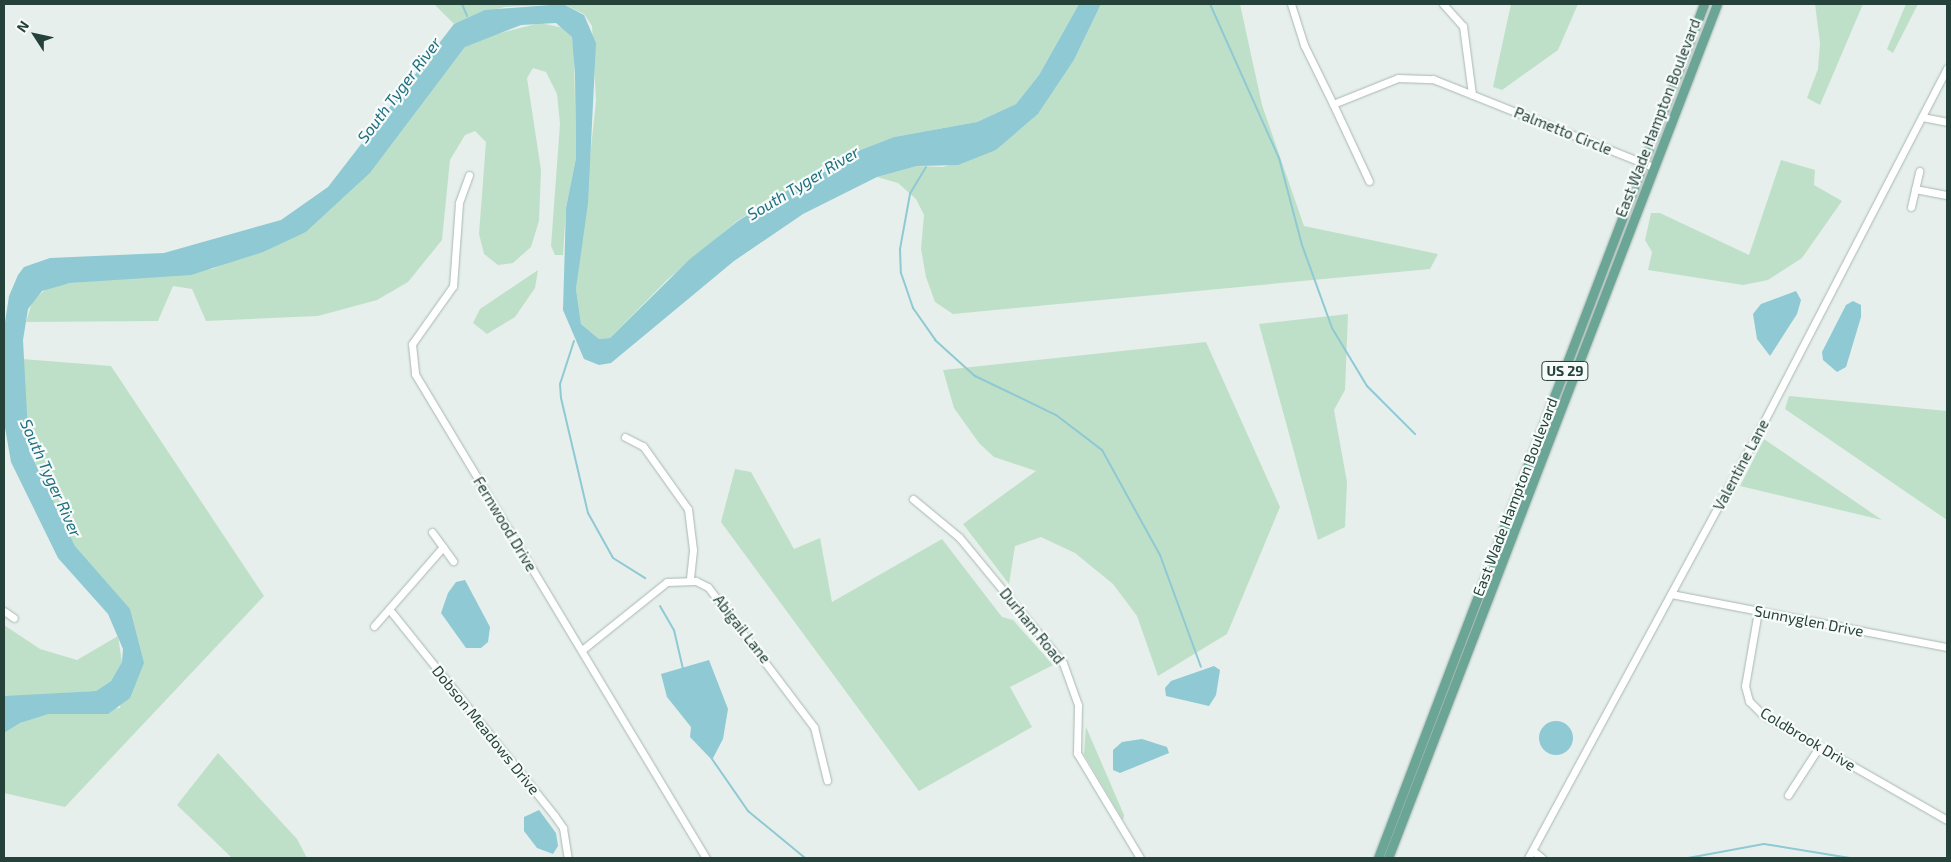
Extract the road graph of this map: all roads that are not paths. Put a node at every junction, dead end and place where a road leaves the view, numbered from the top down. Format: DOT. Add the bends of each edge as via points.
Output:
graph roads {
  1 [pos="1291,4"];
  2 [pos="1443,4"];
  3 [pos="1704,4"];
  4 [pos="1717,4"];
  5 [pos="1947,68"];
  6 [pos="1675,79"];
  7 [pos="1686,83"];
  8 [pos="1472,94"];
  9 [pos="1333,104"];
  10 [pos="1922,117"];
  11 [pos="1947,122"];
  12 [pos="1655,130"];
  13 [pos="1666,135"];
  14 [pos="1643,163"];
  15 [pos="1654,166"];
  16 [pos="1919,171"];
  17 [pos="469,175"];
  18 [pos="1368,181"];
  19 [pos="1915,189"];
  20 [pos="1947,195"];
  21 [pos="1911,207"];
  22 [pos="625,437"];
  23 [pos="913,499"];
  24 [pos="432,532"];
  25 [pos="443,547"];
  26 [pos="452,561"];
  27 [pos="690,580"];
  28 [pos="1671,594"];
  29 [pos="1476,601"];
  30 [pos="1488,605"];
  31 [pos="389,608"];
  32 [pos="4,611"];
  33 [pos="1758,611"];
  34 [pos="14,618"];
  35 [pos="374,626"];
  36 [pos="1947,647"];
  37 [pos="582,650"];
  38 [pos="1432,718"];
  39 [pos="1443,721"];
  40 [pos="1819,747"];
  41 [pos="827,780"];
  42 [pos="1788,795"];
  43 [pos="1401,797"];
  44 [pos="1412,802"];
  45 [pos="1947,820"];
  46 [pos="1533,851"];
  47 [pos="568,858"];
  48 [pos="706,858"];
  49 [pos="1140,858"];
  50 [pos="1378,858"];
  51 [pos="1388,858"];
  52 [pos="1528,858"];
  53 [pos="1542,858"];
  1 -- 9 [label="street" via="1304,45"];
  2 -- 8 [label="street" via="1463,26"];
  3 -- 6 [label="main road, East Wade Hampton Boulevard / US 29"];
  4 -- 7 [label="main road, East Wade Hampton Boulevard / US 29"];
  5 -- 10 [label="street, Valentine Lane"];
  6 -- 7 [label="main road"];
  6 -- 12 [label="main road, East Wade Hampton Boulevard / US 29"];
  7 -- 13 [label="main road, East Wade Hampton Boulevard / US 29"];
  8 -- 9 [label="street, Palmetto Circle" via="1433,79 1410,76"];
  8 -- 14 [label="street, Palmetto Circle"];
  9 -- 18 [label="street"];
  10 -- 11 [label="street"];
  10 -- 28 [label="street, Valentine Lane"];
  12 -- 13 [label="main road"];
  12 -- 14 [label="main road, East Wade Hampton Boulevard / US 29"];
  13 -- 15 [label="main road, East Wade Hampton Boulevard / US 29"];
  14 -- 15 [label="street, Palmetto Circle"];
  14 -- 29 [label="main road, East Wade Hampton Boulevard / US 29"];
  15 -- 30 [label="main road, East Wade Hampton Boulevard / US 29"];
  16 -- 19 [label="street"];
  17 -- 37 [label="street, Fernwood Drive" via="457,219 453,286 412,344 412,364"];
  19 -- 20 [label="street"];
  19 -- 21 [label="street"];
  22 -- 27 [label="street" via="643,446 688,509 692,550"];
  23 -- 49 [label="street, Durham Road" via="964,543 1063,663 1078,705 1077,753"];
  24 -- 25 [label="street"];
  25 -- 26 [label="street"];
  25 -- 31 [label="street"];
  27 -- 37 [label="street" via="667,582"];
  27 -- 41 [label="street, Abigail Lane" via="719,596 804,712 814,727"];
  28 -- 33 [label="street, Sunnyglen Drive"];
  28 -- 46 [label="street, Valentine Lane"];
  29 -- 30 [label="main road"];
  29 -- 38 [label="main road, East Wade Hampton Boulevard / US 29"];
  30 -- 39 [label="main road, East Wade Hampton Boulevard / US 29"];
  31 -- 35 [label="street"];
  31 -- 47 [label="street, Dobson Meadows Drive" via="554,816 565,834"];
  32 -- 34 [label="street"];
  33 -- 36 [label="street, Sunnyglen Drive"];
  33 -- 40 [label="street, Coldbrook Drive" via="1745,686 1749,701 1762,714"];
  37 -- 48 [label="street, Fernwood Drive"];
  38 -- 39 [label="main road"];
  38 -- 43 [label="main road, East Wade Hampton Boulevard / US 29"];
  39 -- 44 [label="main road, East Wade Hampton Boulevard / US 29"];
  40 -- 42 [label="street"];
  40 -- 45 [label="street, Coldbrook Drive"];
  43 -- 44 [label="main road"];
  43 -- 50 [label="main road, East Wade Hampton Boulevard / US 29"];
  44 -- 51 [label="main road, East Wade Hampton Boulevard / US 29"];
  46 -- 52 [label="street, Valentine Lane"];
  46 -- 53 [label="street"];
}
